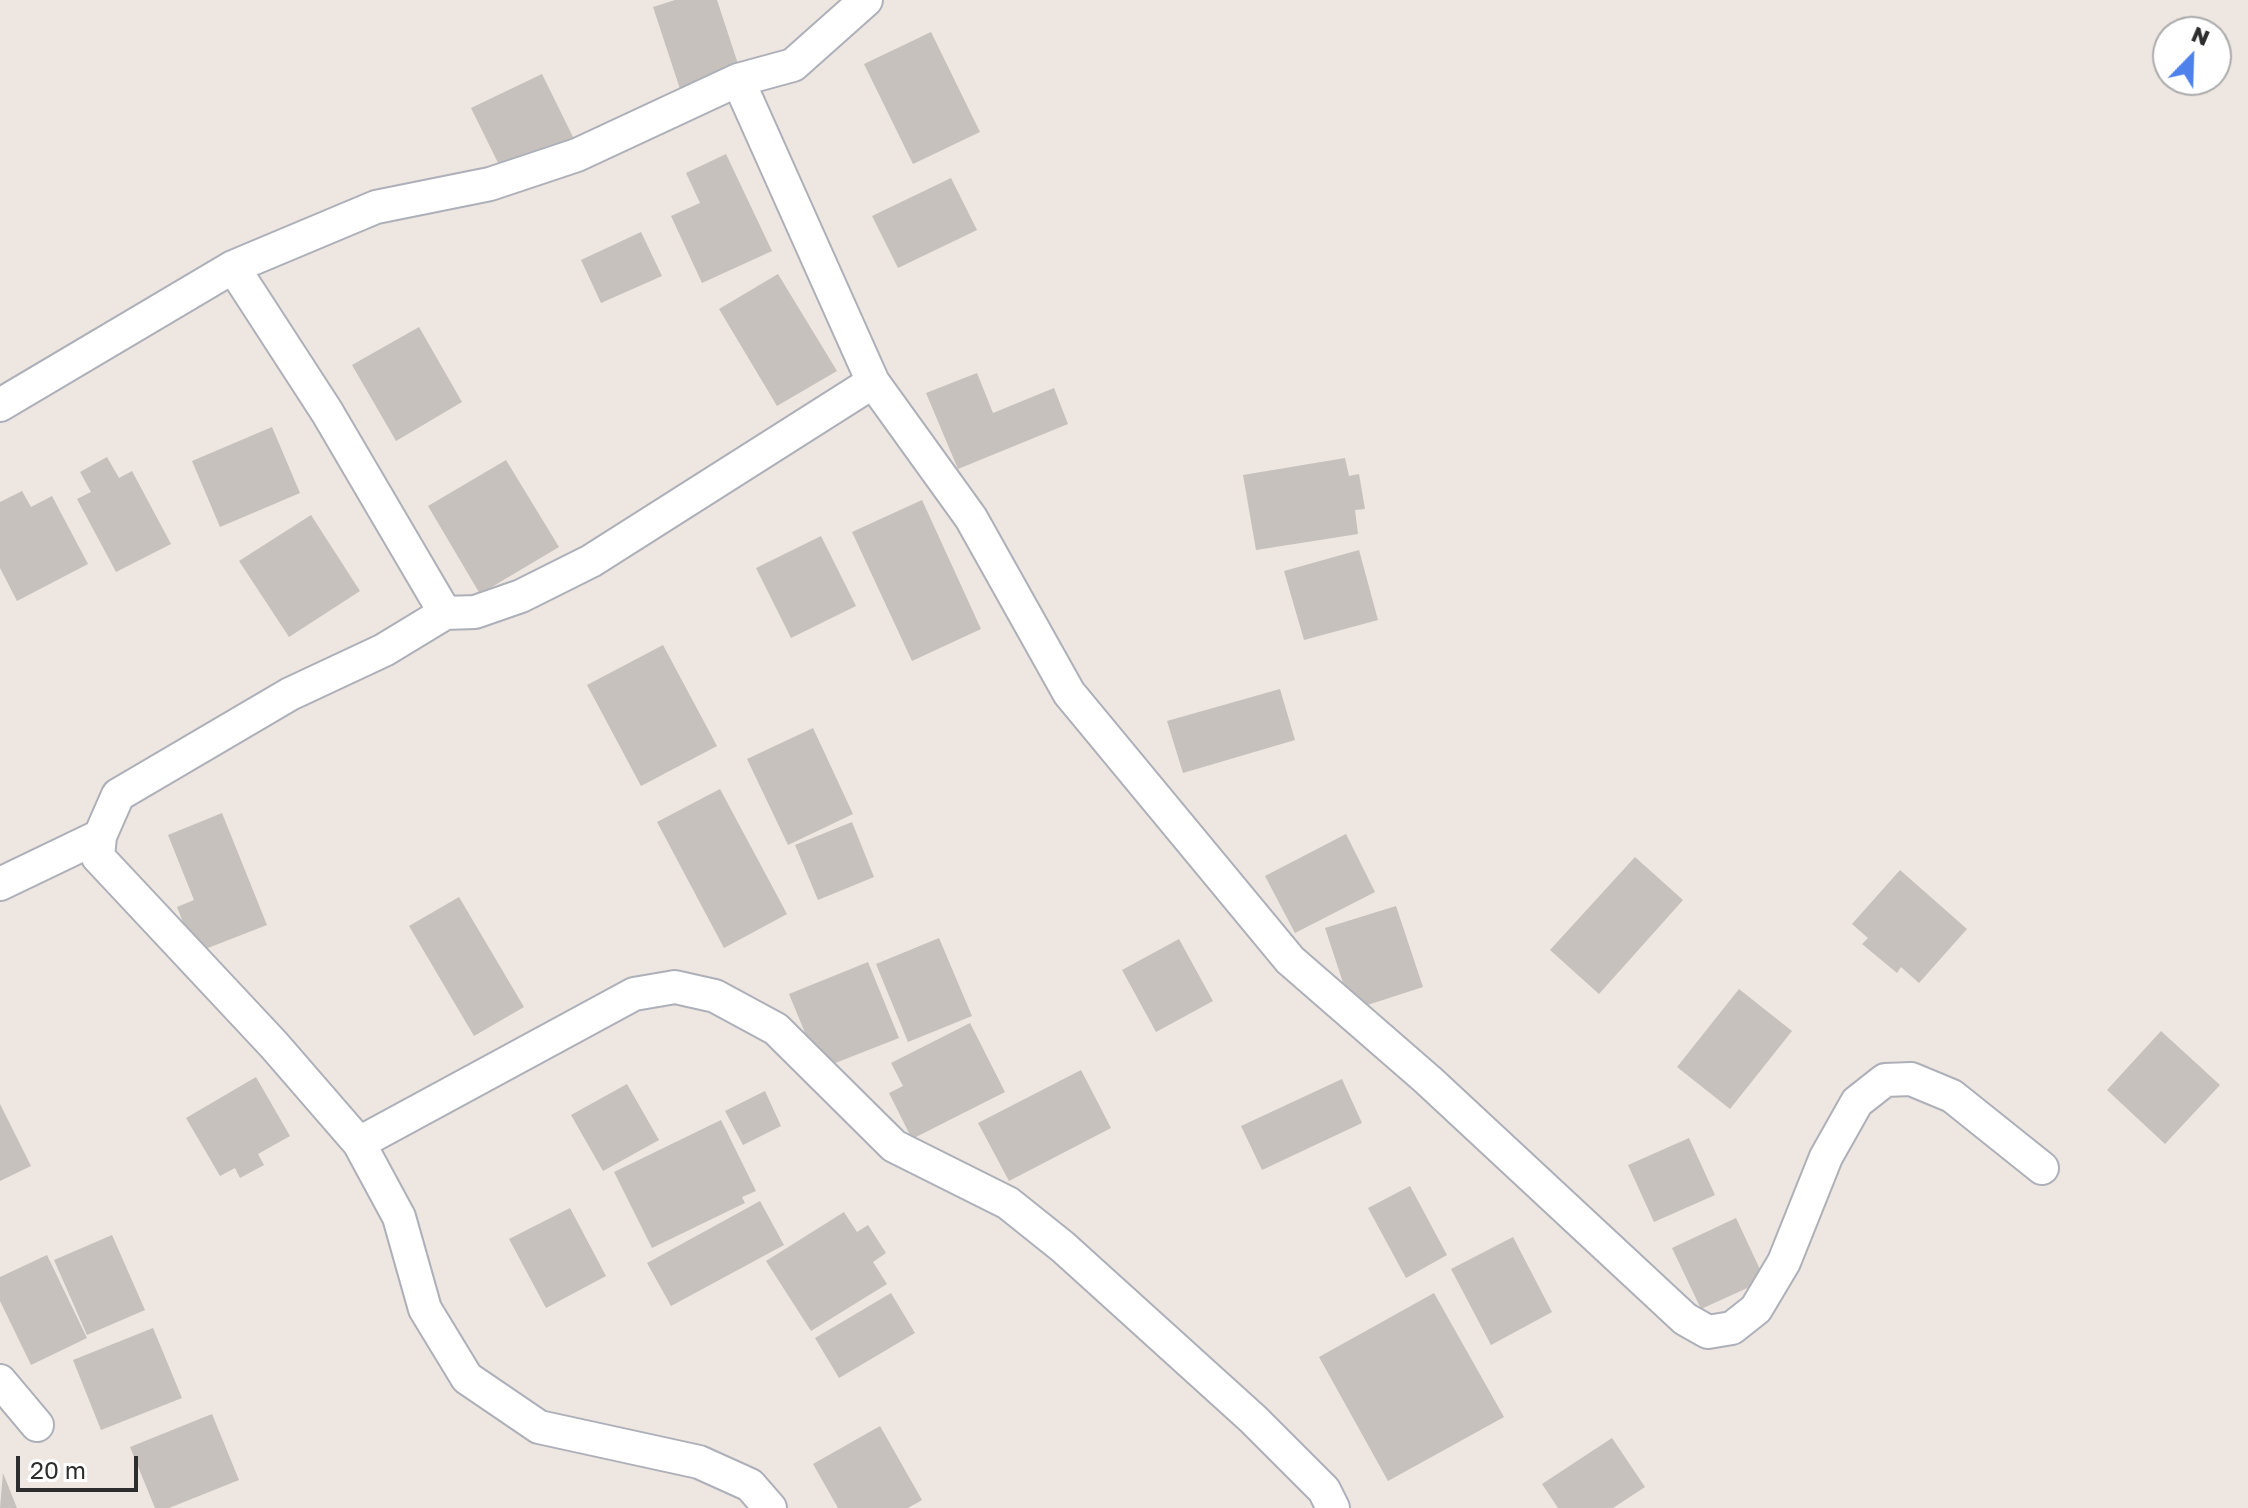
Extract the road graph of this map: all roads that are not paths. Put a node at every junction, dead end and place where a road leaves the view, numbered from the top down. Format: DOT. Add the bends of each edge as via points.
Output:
graph roads {
  1 [pos="866,0"];
  2 [pos="738,80"];
  3 [pos="233,267"];
  4 [pos="873,382"];
  5 [pos="0,405"];
  6 [pos="445,613"];
  7 [pos="100,836"];
  8 [pos="0,884"];
  9 [pos="359,1143"];
  10 [pos="2042,1168"];
  11 [pos="0,1381"];
  12 [pos="37,1425"];
  13 [pos="770,1508"];
  14 [pos="1333,1508"];
  1 -- 2 [label="street" via="793,65"];
  2 -- 3 [label="street" via="577,155 490,184 376,207"];
  2 -- 4 [label="street"];
  3 -- 5 [label="street"];
  3 -- 6 [label="street" via="327,412"];
  4 -- 6 [label="street" via="591,561 498,604 475,612"];
  4 -- 10 [label="street" via="971,518 1069,693 1290,960 1428,1080 1685,1319 1708,1332 1732,1328 1756,1309 1784,1262 1857,1102 1885,1080 1911,1079 1952,1096"];
  6 -- 7 [label="street" via="135,782 118,795"];
  7 -- 8 [label="street"];
  7 -- 9 [label="street" via="98,857"];
  9 -- 13 [label="street" via="399,1217 425,1309 467,1378 539,1427 699,1462 750,1485"];
  9 -- 14 [label="street" via="634,994 675,987 715,996 776,1029 894,1146 1008,1203 1063,1247 1253,1419 1324,1490"];
  11 -- 12 [label="street"];
}
